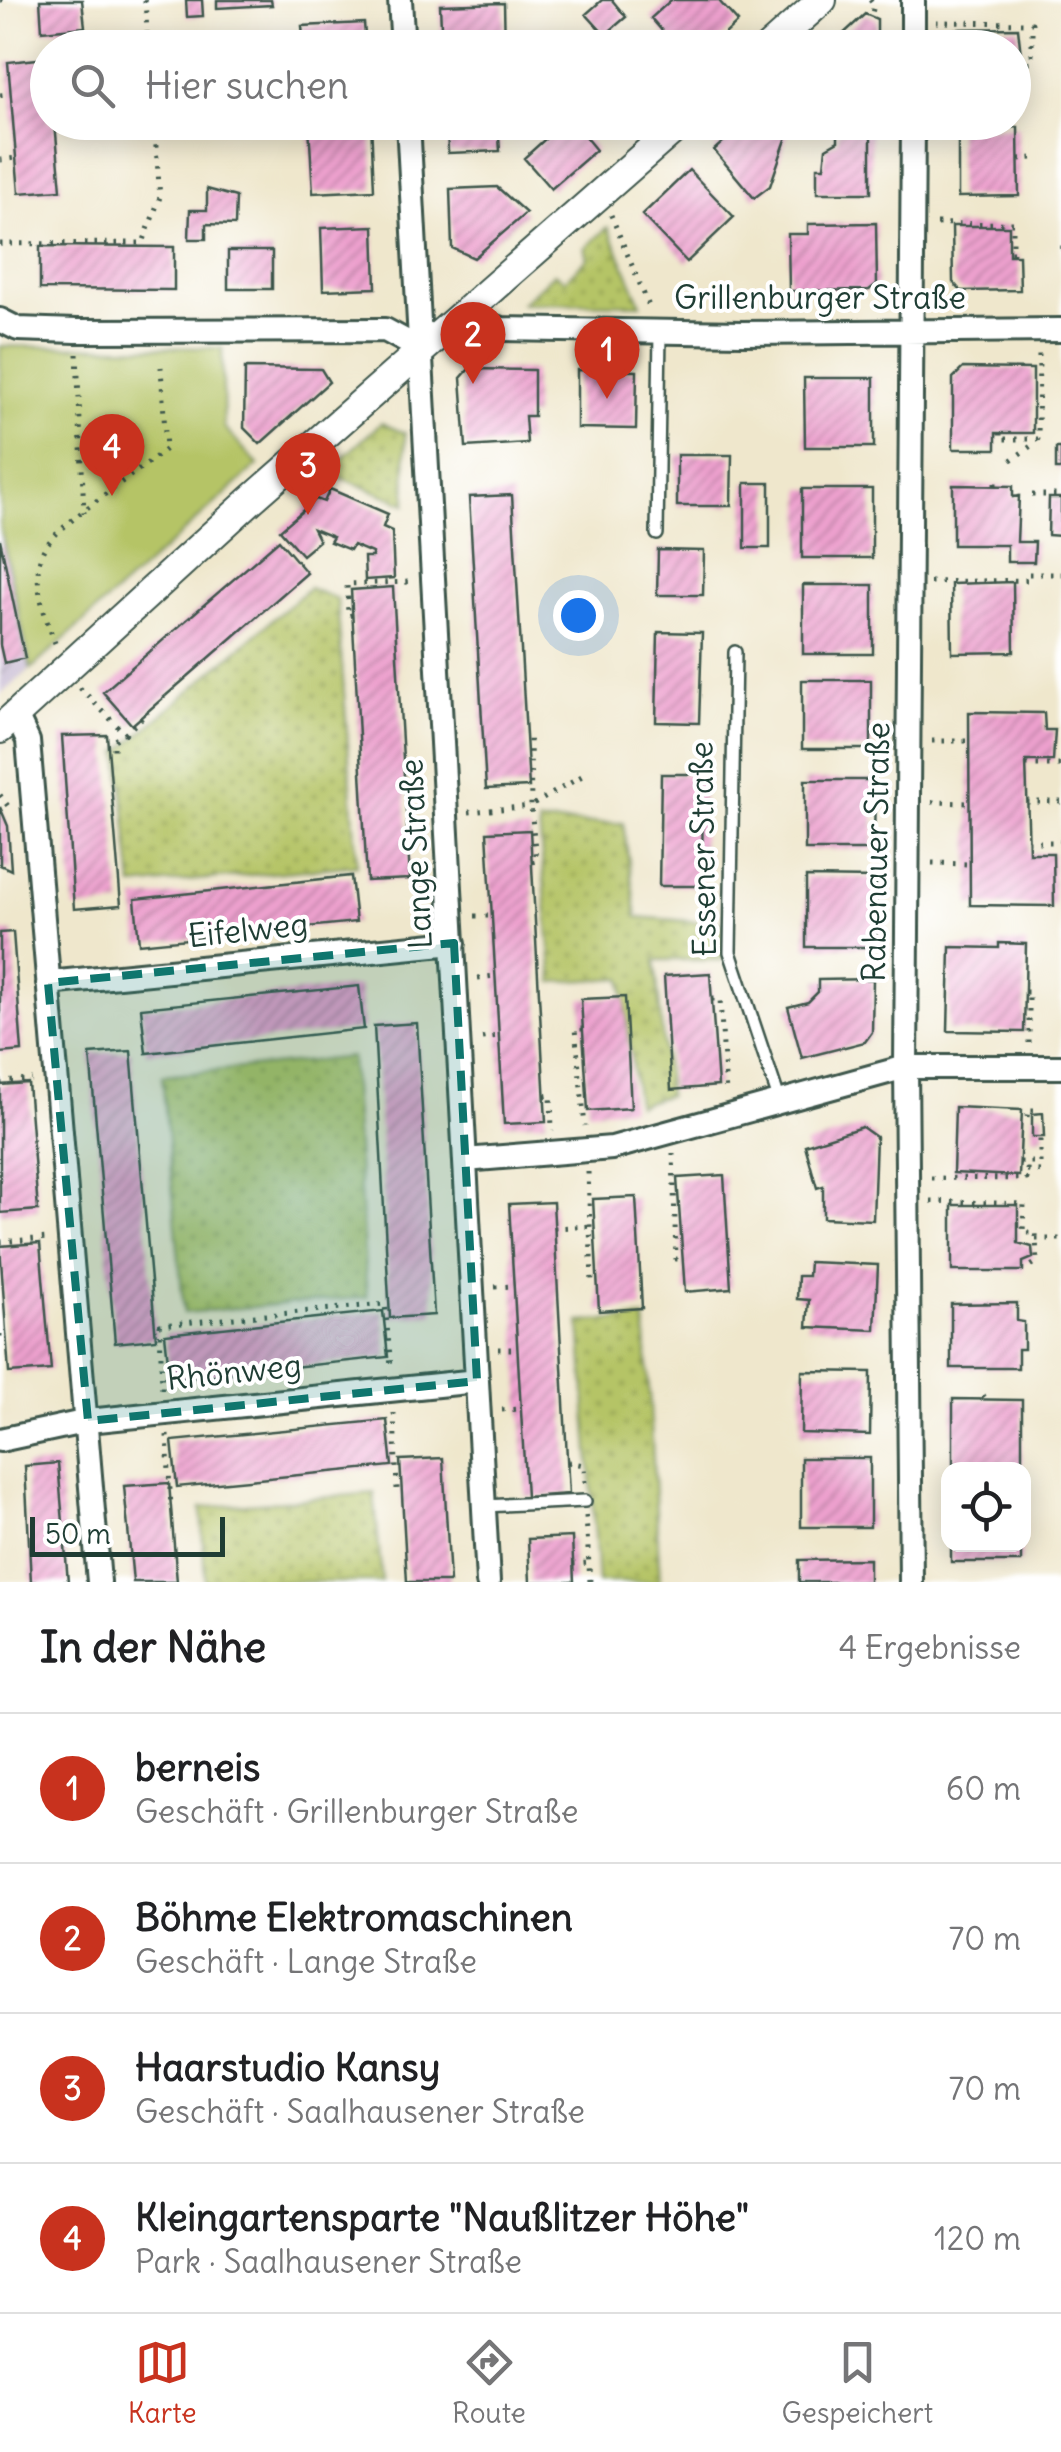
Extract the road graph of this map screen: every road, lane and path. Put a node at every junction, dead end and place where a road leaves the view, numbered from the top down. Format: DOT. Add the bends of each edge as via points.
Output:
graph roads {
  1 [pos="145,0"];
  2 [pos="400,0"];
  3 [pos="822,0"];
  4 [pos="870,0"];
  5 [pos="913,11"];
  6 [pos="870,17"];
  7 [pos="147,30"];
  8 [pos="402,30"];
  9 [pos="788,30"];
  10 [pos="1031,62"];
  11 [pos="10,94"];
  12 [pos="0,95"];
  13 [pos="155,140"];
  14 [pos="409,140"];
  15 [pos="662,140"];
  16 [pos="913,140"];
  17 [pos="16,158"];
  18 [pos="1032,158"];
  19 [pos="1018,159"];
  20 [pos="0,160"];
  21 [pos="602,193"];
  22 [pos="914,226"];
  23 [pos="0,244"];
  24 [pos="1009,252"];
  25 [pos="462,315"];
  26 [pos="0,320"];
  27 [pos="914,328"];
  28 [pos="1050,330"];
  29 [pos="76,331"];
  30 [pos="660,332"];
  31 [pos="422,350"];
  32 [pos="161,368"];
  33 [pos="1000,434"];
  34 [pos="1030,439"];
  35 [pos="1012,460"];
  36 [pos="1061,495"];
  37 [pos="1032,496"];
  38 [pos="84,513"];
  39 [pos="657,534"];
  40 [pos="1061,574"];
  41 [pos="434,580"];
  42 [pos="912,582"];
  43 [pos="352,615"];
  44 [pos="735,652"];
  45 [pos="68,669"];
  46 [pos="148,712"];
  47 [pos="8,722"];
  48 [pos="125,734"];
  49 [pos="526,737"];
  50 [pos="910,740"];
  51 [pos="969,741"];
  52 [pos="109,752"];
  53 [pos="1026,765"];
  54 [pos="1061,766"];
  55 [pos="587,773"];
  56 [pos="909,802"];
  57 [pos="1027,802"];
  58 [pos="1061,802"];
  59 [pos="970,803"];
  60 [pos="531,806"];
  61 [pos="446,814"];
  62 [pos="1028,842"];
  63 [pos="1061,842"];
  64 [pos="532,862"];
  65 [pos="908,863"];
  66 [pos="969,864"];
  67 [pos="454,942"];
  68 [pos="48,982"];
  69 [pos="1025,992"];
  70 [pos="712,999"];
  71 [pos="583,1029"];
  72 [pos="906,1067"];
  73 [pos="1030,1067"];
  74 [pos="1061,1067"];
  75 [pos="56,1078"];
  76 [pos="0,1082"];
  77 [pos="545,1096"];
  78 [pos="779,1100"];
  79 [pos="1038,1110"];
  80 [pos="728,1113"];
  81 [pos="1028,1117"];
  82 [pos="672,1130"];
  83 [pos="1040,1137"];
  84 [pos="587,1152"];
  85 [pos="552,1154"];
  86 [pos="465,1160"];
  87 [pos="1020,1162"];
  88 [pos="1040,1162"];
  89 [pos="908,1189"];
  90 [pos="592,1226"];
  91 [pos="554,1228"];
  92 [pos="70,1236"];
  93 [pos="1036,1239"];
  94 [pos="1061,1239"];
  95 [pos="0,1242"];
  96 [pos="683,1259"];
  97 [pos="1026,1262"];
  98 [pos="598,1282"];
  99 [pos="0,1334"];
  100 [pos="0,1344"];
  101 [pos="477,1381"];
  102 [pos="393,1389"];
  103 [pos="164,1412"];
  104 [pos="88,1421"];
  105 [pos="0,1440"];
  106 [pos="568,1462"];
  107 [pos="401,1488"];
  108 [pos="586,1501"];
  109 [pos="484,1506"];
  110 [pos="171,1508"];
  111 [pos="589,1563"];
  112 [pos="573,1564"];
  113 [pos="99,1582"];
  114 [pos="488,1582"];
  115 [pos="590,1582"];
  116 [pos="911,1582"];
  1 -- 7 [label="path"];
  2 -- 8 [label="street"];
  3 -- 9 [label="street"];
  4 -- 6 [label="path"];
  5 -- 10 [label="path" via="1032,23"];
  11 -- 12 [label="path"];
  13 -- 23 [label="path" via="160,197 142,245"];
  14 -- 31 [label="street, Lange Straße"];
  15 -- 21 [label="street"];
  16 -- 22 [label="street, Rabenauer Straße"];
  17 -- 20 [label="path"];
  18 -- 19 [label="path"];
  21 -- 25 [label="street"];
  21 -- 30 [label="path"];
  22 -- 24 [label="path" via="1012,223"];
  22 -- 27 [label="street, Rabenauer Straße"];
  25 -- 30 [label="street, Grillenburger Straße" via="502,329"];
  25 -- 31 [label="street"];
  26 -- 29 [label="street" via="18,329"];
  27 -- 28 [label="street, Grillenburger Straße"];
  27 -- 30 [label="street, Grillenburger Straße"];
  27 -- 42 [label="street, Rabenauer Straße"];
  28 -- 34 [label="path" via="1038,439"];
  29 -- 31 [label="street" via="385,330"];
  29 -- 38 [label="path"];
  30 -- 39 [label="lane"];
  31 -- 41 [label="street, Lange Straße"];
  31 -- 45 [label="street"];
  32 -- 38 [label="path" via="166,449"];
  33 -- 34 [label="path"];
  34 -- 35 [label="path"];
  36 -- 37 [label="path"];
  38 -- 45 [label="path" via="46,545 40,562 46,620"];
  40 -- 42 [label="path"];
  41 -- 43 [label="path" via="347,584"];
  41 -- 61 [label="street, Lange Straße"];
  42 -- 50 [label="street, Rabenauer Straße"];
  44 -- 78 [label="lane, Essener Straße" via="730,952"];
  45 -- 47 [label="street"];
  45 -- 48 [label="path"];
  46 -- 48 [label="path"];
  47 -- 68 [label="street" via="28,741"];
  48 -- 52 [label="path"];
  49 -- 60 [label="path"];
  50 -- 51 [label="path"];
  50 -- 56 [label="street, Rabenauer Straße"];
  53 -- 54 [label="path"];
  55 -- 60 [label="path"];
  56 -- 59 [label="path"];
  56 -- 65 [label="street, Rabenauer Straße"];
  57 -- 58 [label="path"];
  60 -- 61 [label="path"];
  60 -- 64 [label="path"];
  61 -- 67 [label="street, Lange Straße"];
  62 -- 63 [label="path"];
  65 -- 66 [label="path"];
  65 -- 72 [label="street, Rabenauer Straße"];
  67 -- 68 [label="street, Eifelweg"];
  67 -- 86 [label="street, Lange Straße"];
  68 -- 75 [label="street"];
  69 -- 73 [label="path"];
  70 -- 80 [label="path" via="720,999"];
  71 -- 84 [label="path" via="575,1029"];
  72 -- 73 [label="street"];
  72 -- 78 [label="street"];
  72 -- 89 [label="street, Rabenauer Straße"];
  73 -- 74 [label="street"];
  75 -- 76 [label="path"];
  75 -- 92 [label="street"];
  77 -- 85 [label="path" via="551,1096"];
  78 -- 80 [label="street"];
  79 -- 81 [label="path" via="1028,1110"];
  80 -- 82 [label="street"];
  82 -- 84 [label="street"];
  82 -- 96 [label="path" via="676,1259"];
  83 -- 88 [label="path"];
  84 -- 85 [label="street"];
  84 -- 90 [label="path"];
  85 -- 86 [label="street"];
  86 -- 101 [label="street, Lange Straße"];
  87 -- 88 [label="path"];
  88 -- 89 [label="path" via="1040,1171 1027,1170 1027,1179 986,1176"];
  89 -- 93 [label="path" via="1024,1204 1021,1233"];
  89 -- 116 [label="street, Rabenauer Straße"];
  90 -- 91 [label="path"];
  90 -- 98 [label="path" via="592,1282"];
  92 -- 95 [label="path"];
  92 -- 104 [label="street"];
  93 -- 94 [label="path"];
  93 -- 97 [label="path" via="1037,1262 1026,1269"];
  99 -- 100 [label="path"];
  101 -- 102 [label="street, Rhönweg"];
  101 -- 109 [label="street, Lange Straße"];
  102 -- 103 [label="street, Rhönweg"];
  102 -- 103 [label="path" via="385,1304 160,1325"];
  102 -- 107 [label="path"];
  103 -- 104 [label="street, Rhönweg"];
  103 -- 110 [label="path"];
  104 -- 105 [label="street, Rhönweg"];
  104 -- 113 [label="street"];
  106 -- 108 [label="path" via="584,1464"];
  108 -- 109 [label="lane"];
  108 -- 111 [label="path"];
  109 -- 114 [label="street, Lange Straße"];
  111 -- 112 [label="path"];
  111 -- 115 [label="path"];
}
